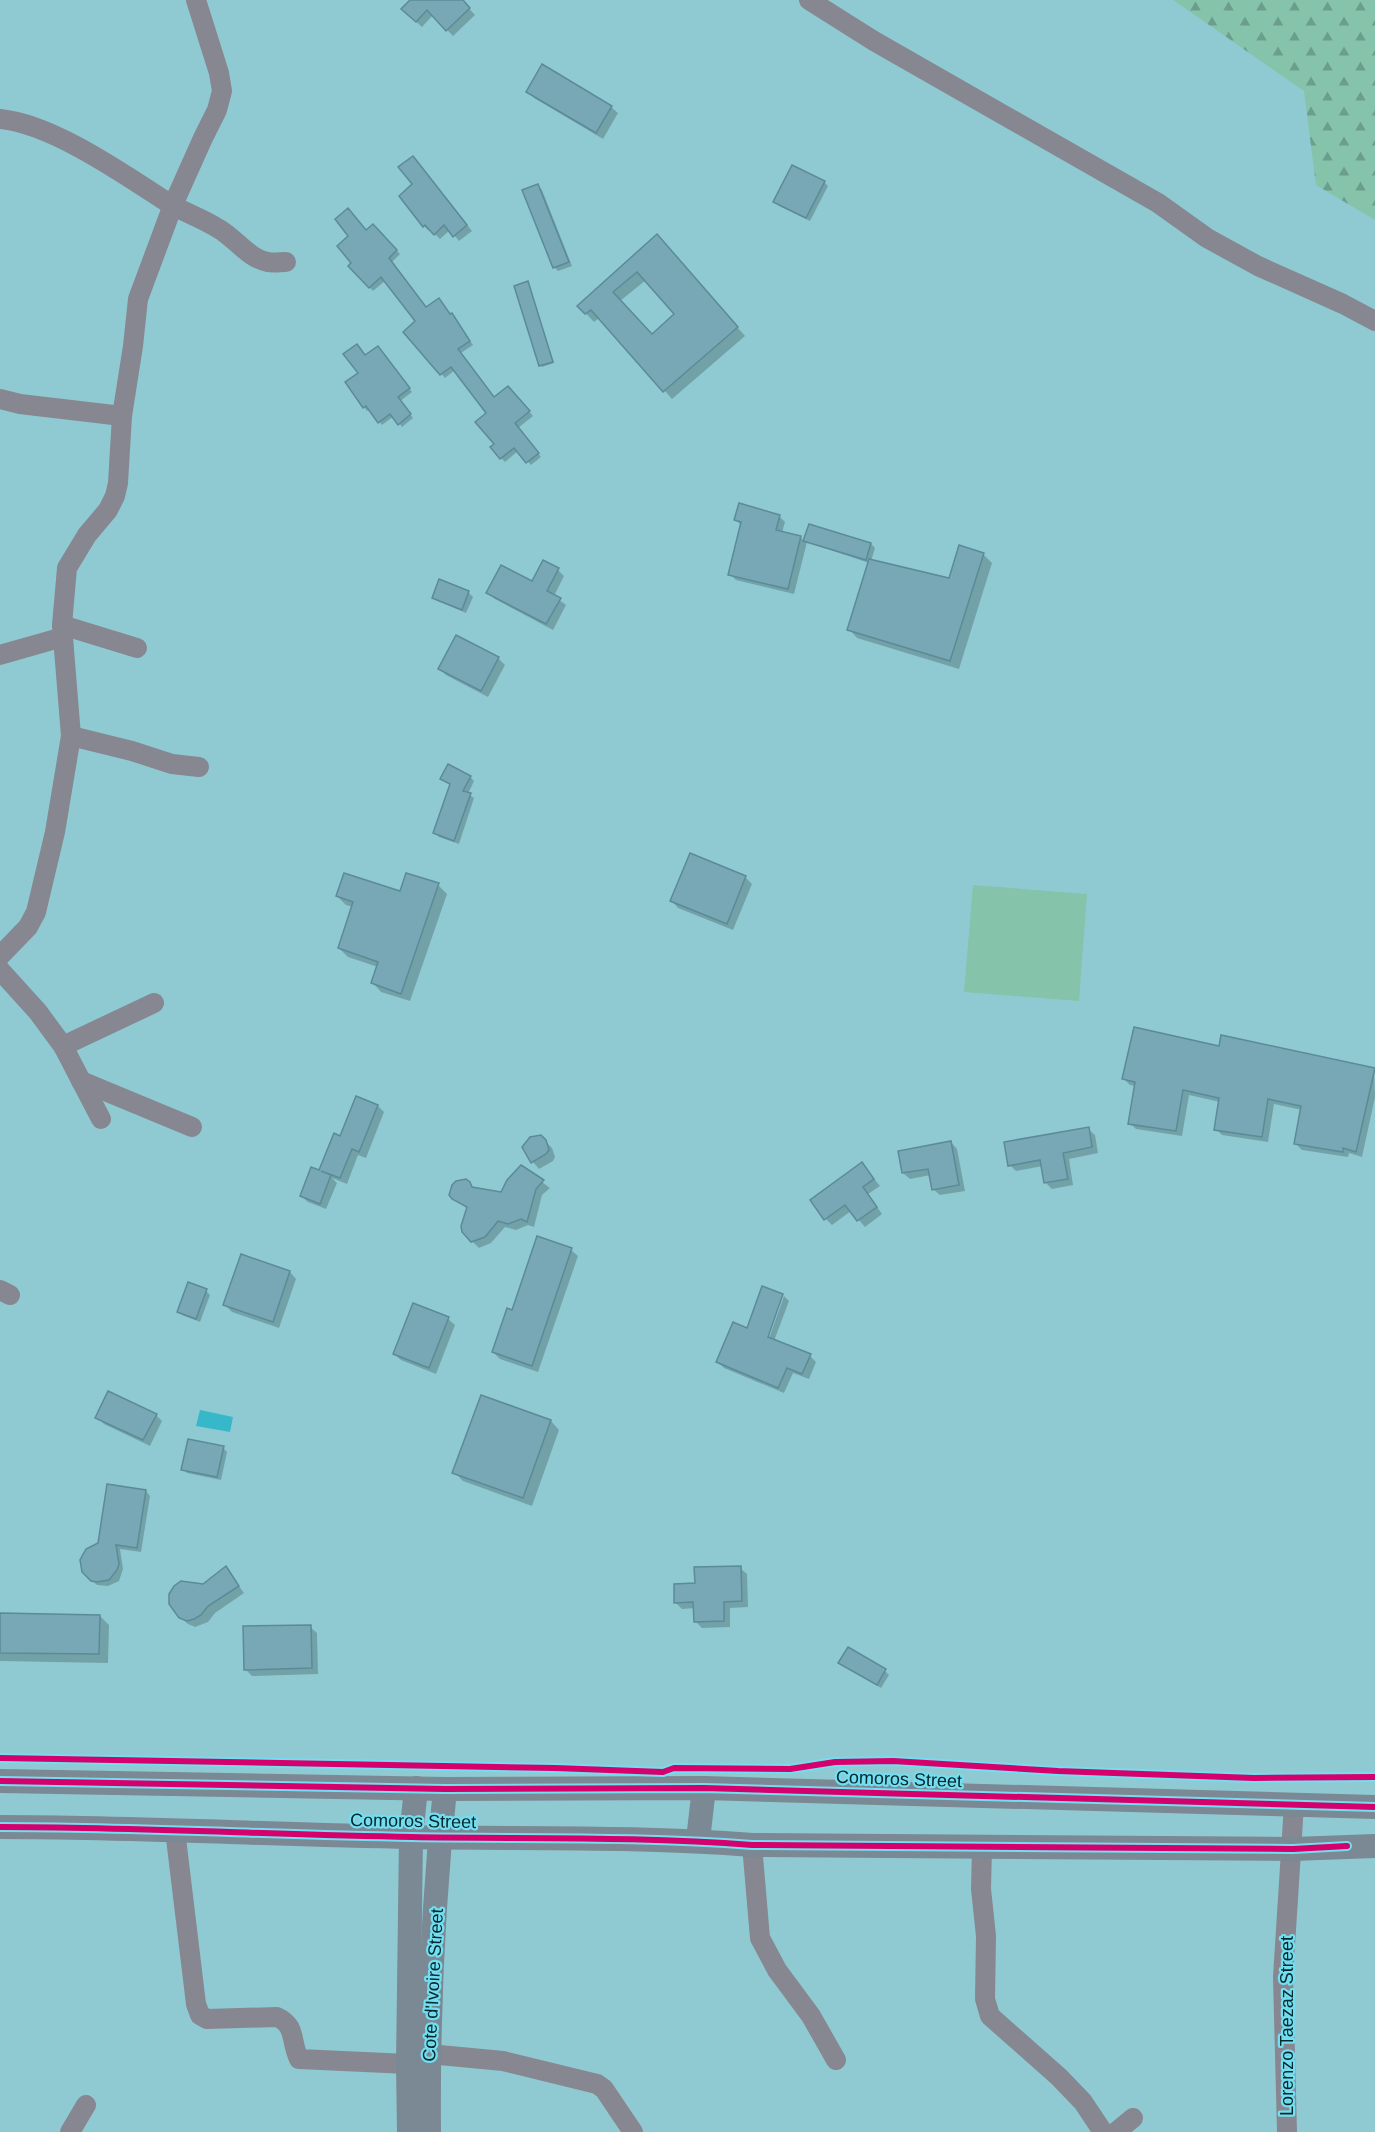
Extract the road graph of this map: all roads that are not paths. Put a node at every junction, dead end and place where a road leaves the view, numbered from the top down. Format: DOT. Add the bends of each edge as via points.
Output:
graph roads {
  1 [pos="196,0"];
  2 [pos="809,0"];
  3 [pos="0,119"];
  4 [pos="173,205"];
  5 [pos="286,262"];
  6 [pos="1375,321"];
  7 [pos="0,399"];
  8 [pos="122,416"];
  9 [pos="62,631"];
  10 [pos="137,648"];
  11 [pos="0,656"];
  12 [pos="71,736"];
  13 [pos="199,767"];
  14 [pos="0,956"];
  15 [pos="0,970"];
  16 [pos="154,1003"];
  17 [pos="63,1046"];
  18 [pos="81,1081"];
  19 [pos="101,1119"];
  20 [pos="192,1127"];
  21 [pos="0,1781"];
  22 [pos="416,1788"];
  23 [pos="704,1788"];
  24 [pos="445,1789"];
  25 [pos="1294,1804"];
  26 [pos="1375,1807"];
  27 [pos="0,1827"];
  28 [pos="175,1830"];
  29 [pos="411,1837"];
  30 [pos="440,1837"];
  31 [pos="698,1840"];
  32 [pos="752,1845"];
  33 [pos="1347,1846"];
  34 [pos="1375,1846"];
  35 [pos="982,1847"];
  36 [pos="1293,1849"];
  37 [pos="1375,1858"];
  38 [pos="418,2059"];
  39 [pos="836,2060"];
  40 [pos="86,2105"];
  41 [pos="1133,2118"];
  42 [pos="70,2132"];
  43 [pos="409,2132"];
  44 [pos="429,2132"];
  45 [pos="633,2132"];
  46 [pos="1104,2132"];
  47 [pos="1116,2132"];
  48 [pos="1287,2132"];
  1 -- 4 [label="street" via="222,91"];
  2 -- 6 [label="street" via="1158,203 1207,238"];
  3 -- 4 [label="street" via="16,121 61,139"];
  4 -- 5 [label="street" via="219,229 256,258"];
  4 -- 8 [label="street" via="138,299"];
  7 -- 8 [label="street"];
  8 -- 9 [label="street" via="115,496 67,568"];
  9 -- 10 [label="street"];
  9 -- 11 [label="street"];
  9 -- 12 [label="street"];
  12 -- 13 [label="street" via="172,764"];
  12 -- 14 [label="street" via="36,912 28,927"];
  15 -- 17 [label="street"];
  16 -- 17 [label="street"];
  17 -- 18 [label="street"];
  18 -- 19 [label="street"];
  18 -- 20 [label="street"];
  21 -- 22 [label="main road, Comoros Street"];
  22 -- 24 [label="main road, Comoros Street"];
  22 -- 29 [label="main road, Cote d'Ivoire Street"];
  23 -- 24 [label="main road, Comoros Street"];
  23 -- 25 [label="main road, Comoros Street"];
  23 -- 31 [label="main road"];
  24 -- 30 [label="main road, Cote d'Ivoire Street"];
  25 -- 26 [label="main road, Comoros Street"];
  25 -- 36 [label="street, Lorenzo Taezaz Street"];
  27 -- 28 [label="main road, Comoros Street"];
  28 -- 29 [label="main road, Comoros Street"];
  28 -- 38 [label="street" via="200,2015 207,2019 277,2017 286,2021 299,2059"];
  29 -- 30 [label="main road, Comoros Street"];
  29 -- 38 [label="main road, Cote d'Ivoire Street"];
  30 -- 31 [label="main road, Comoros Street"];
  30 -- 38 [label="main road, Cote d'Ivoire Street"];
  31 -- 32 [label="main road, Comoros Street"];
  32 -- 35 [label="main road, Comoros Street"];
  32 -- 39 [label="street" via="760,1938"];
  33 -- 34 [label="main road, Comoros Street"];
  33 -- 36 [label="main road, Comoros Street"];
  33 -- 37 [label="main road"];
  35 -- 36 [label="main road, Comoros Street"];
  35 -- 46 [label="street" via="986,1999 990,2016 1059,2077"];
  36 -- 48 [label="street, Lorenzo Taezaz Street" via="1283,1977"];
  38 -- 43 [label="main road, Cote d'Ivoire Street"];
  38 -- 44 [label="main road, Cote d'Ivoire Street"];
  38 -- 45 [label="street" via="503,2061 597,2084"];
  40 -- 42 [label="street"];
  41 -- 47 [label="street"];
}
